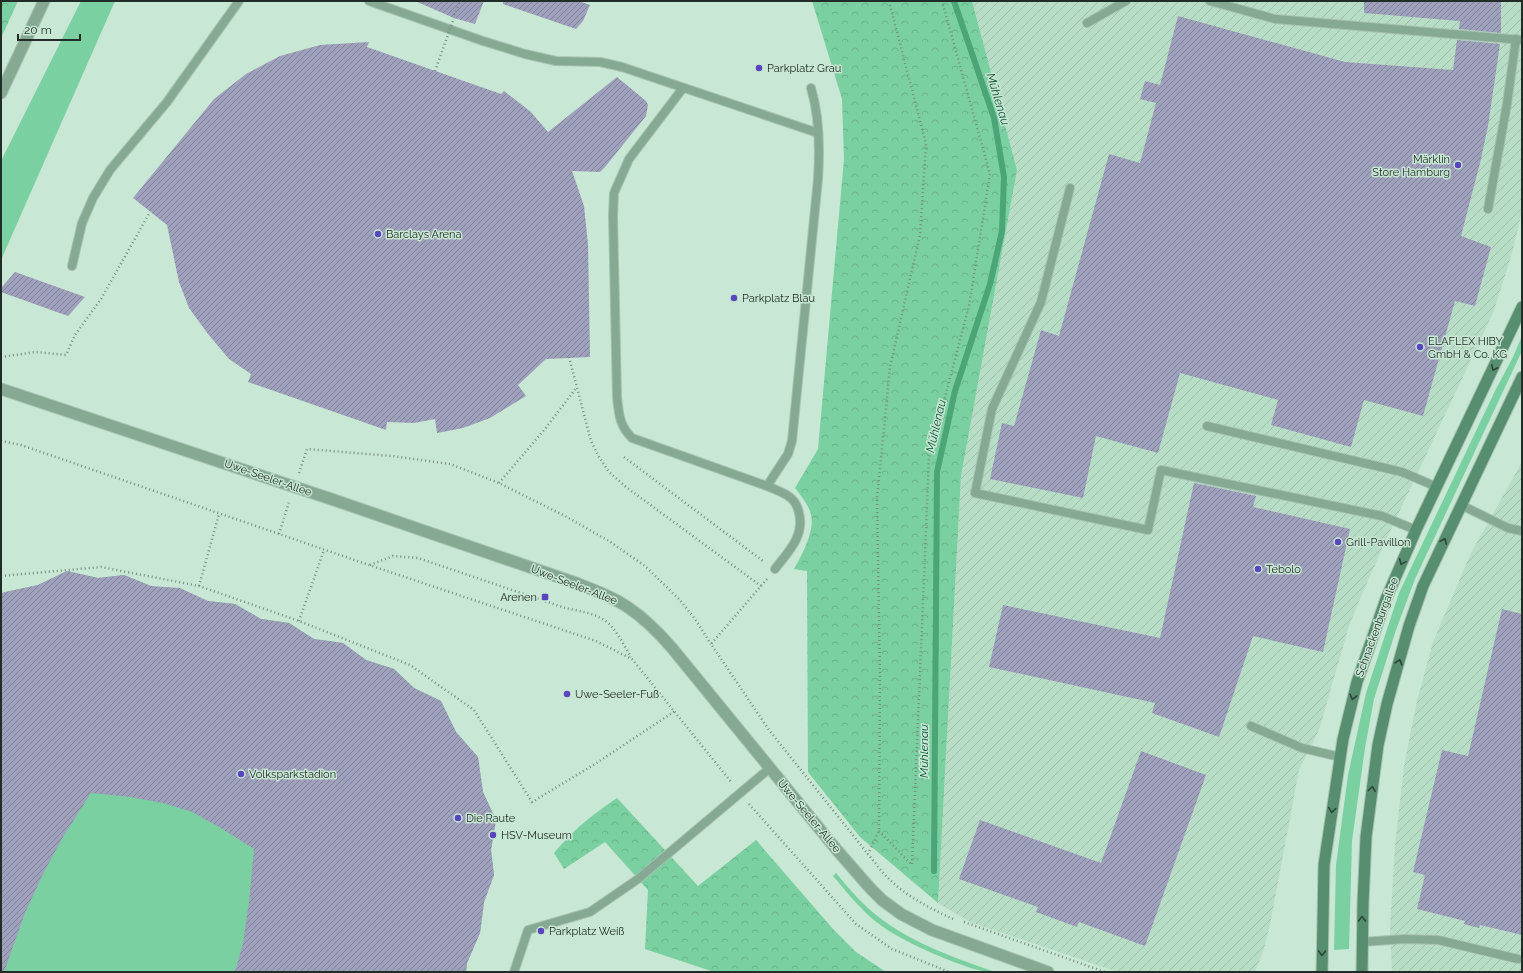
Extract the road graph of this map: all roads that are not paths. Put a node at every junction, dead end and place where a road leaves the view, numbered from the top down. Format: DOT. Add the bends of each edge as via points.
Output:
graph roads {
  1 [pos="44,1"];
  2 [pos="239,1"];
  3 [pos="369,1"];
  4 [pos="1126,1"];
  5 [pos="1210,1"];
  6 [pos="1087,23"];
  7 [pos="1519,39"];
  8 [pos="683,88"];
  9 [pos="811,88"];
  10 [pos="1,93"];
  11 [pos="818,133"];
  12 [pos="1070,188"];
  13 [pos="1488,209"];
  14 [pos="72,266"];
  15 [pos="1522,308"];
  16 [pos="1522,377"];
  17 [pos="1,389"];
  18 [pos="1207,426"];
  19 [pos="767,486"];
  20 [pos="1437,487"];
  21 [pos="1461,505"];
  22 [pos="1416,530"];
  23 [pos="1522,531"];
  24 [pos="774,569"];
  25 [pos="1251,726"];
  26 [pos="1340,757"];
  27 [pos="770,768"];
  28 [pos="1362,942"];
  29 [pos="1518,959"];
  30 [pos="514,972"];
  31 [pos="1048,972"];
  32 [pos="1322,972"];
  33 [pos="1362,972"];
  1 -- 10 [label="street"];
  2 -- 14 [label="lane" via="167,102 110,170 82,223"];
  3 -- 8 [label="lane" via="504,48 556,61 600,62"];
  4 -- 6 [label="lane"];
  5 -- 7 [label="lane" via="1275,19"];
  7 -- 13 [label="lane"];
  8 -- 11 [label="lane"];
  8 -- 19 [label="lane" via="629,159 614,193 617,397 620,419 625,431 632,438"];
  9 -- 11 [label="lane" via="816,104"];
  11 -- 19 [label="lane" via="818,179 792,442 788,454"];
  12 -- 22 [label="lane" via="1041,302 992,409 975,493 1148,530 1160,470 1382,516"];
  15 -- 20 [label="main road, Schnackenburgallee, one-way"];
  16 -- 21 [label="main road"];
  17 -- 27 [label="street, Uwe-Seeler-Allee" via="576,583 604,595 628,607 657,631"];
  18 -- 20 [label="lane" via="1402,472"];
  19 -- 24 [label="lane" via="792,499 799,509 801,521 800,532 794,544"];
  20 -- 22 [label="main road, Schnackenburgallee"];
  21 -- 23 [label="lane" via="1508,528"];
  28 -- 21 [label="main road, one-way" via="1366,837 1384,717 1409,626 1423,586"];
  22 -- 26 [label="main road, Schnackenburgallee, one-way" via="1386,599 1357,682"];
  25 -- 26 [label="lane" via="1302,748"];
  26 -- 32 [label="main road, Schnackenburgallee, one-way" via="1324,865"];
  27 -- 30 [label="lane" via="638,879 590,912 528,930"];
  27 -- 31 [label="street, Uwe-Seeler-Allee" via="870,888 901,914 945,936"];
  28 -- 29 [label="lane" via="1404,938 1438,940"];
  28 -- 33 [label="main road"];
}
